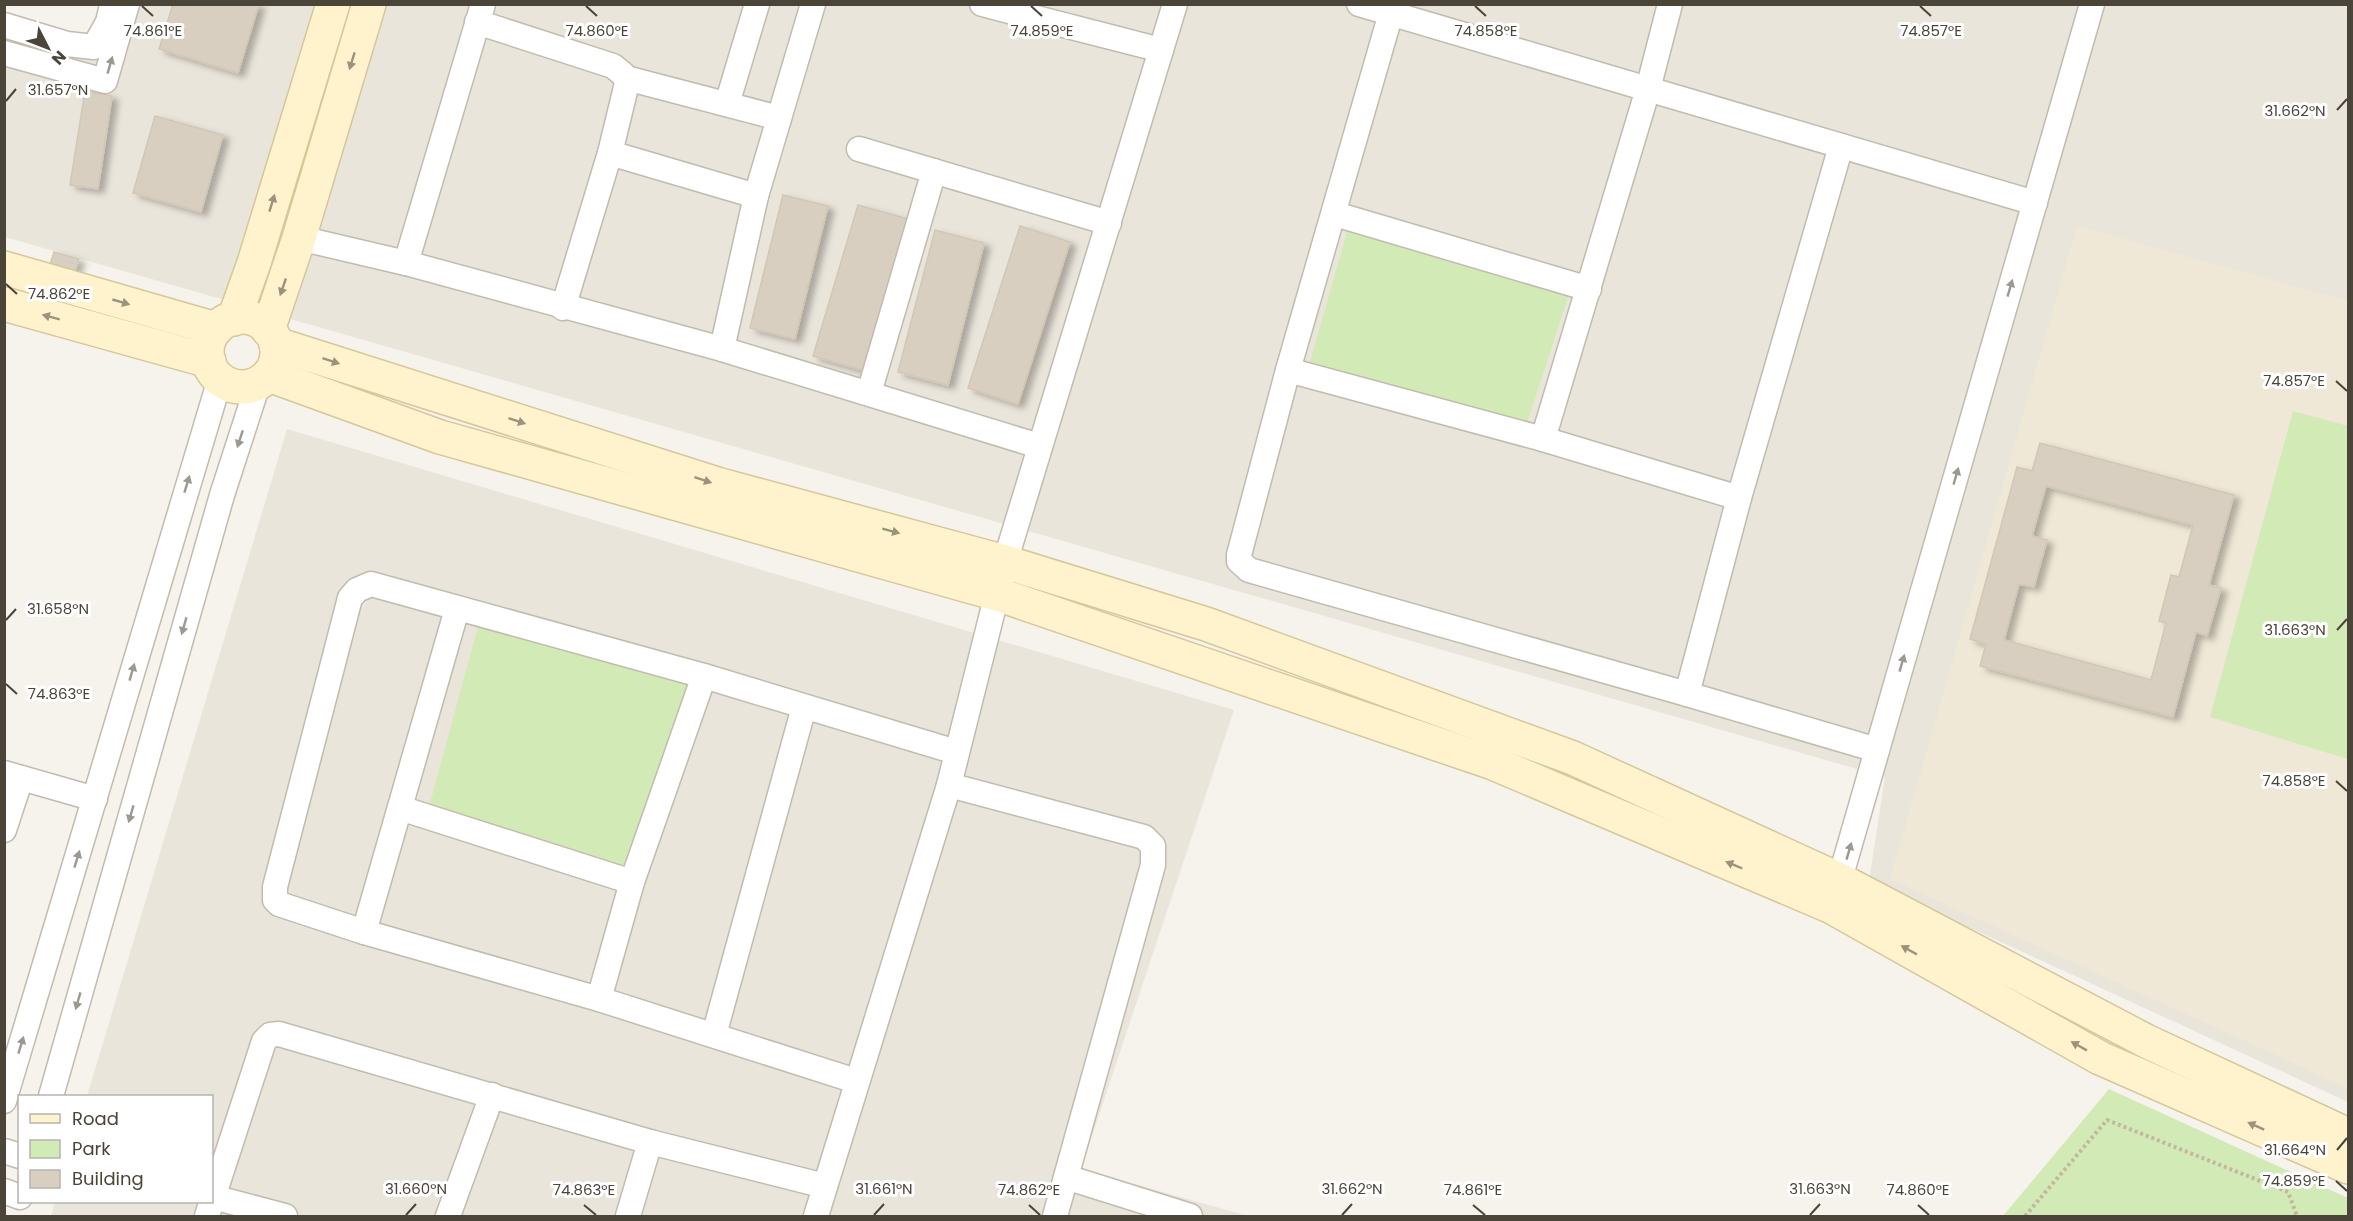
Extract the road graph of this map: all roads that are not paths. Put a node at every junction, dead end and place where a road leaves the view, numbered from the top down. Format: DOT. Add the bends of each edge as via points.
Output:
graph roads {
  1 [pos="112,4"];
  2 [pos="127,4"];
  3 [pos="333,4"];
  4 [pos="369,4"];
  5 [pos="757,4"];
  6 [pos="813,4"];
  7 [pos="1175,4"];
  8 [pos="1359,4"];
  9 [pos="1670,4"];
  10 [pos="2092,4"];
  11 [pos="983,5"];
  12 [pos="480,13"];
  13 [pos="1392,13"];
  14 [pos="4,25"];
  15 [pos="1161,50"];
  16 [pos="4,52"];
  17 [pos="626,78"];
  18 [pos="1648,89"];
  19 [pos="727,104"];
  20 [pos="779,118"];
  21 [pos="1841,146"];
  22 [pos="859,149"];
  23 [pos="610,153"];
  24 [pos="934,171"];
  25 [pos="756,196"];
  26 [pos="2035,203"];
  27 [pos="1335,214"];
  28 [pos="1109,223"];
  29 [pos="299,238"];
  30 [pos="406,263"];
  31 [pos="4,268"];
  32 [pos="1589,289"];
  33 [pos="4,304"];
  34 [pos="563,308"];
  35 [pos="219,347"];
  36 [pos="722,349"];
  37 [pos="268,358"];
  38 [pos="1288,370"];
  39 [pos="869,393"];
  40 [pos="1543,439"];
  41 [pos="1039,446"];
  42 [pos="1740,498"];
  43 [pos="1005,562"];
  44 [pos="997,594"];
  45 [pos="457,609"];
  46 [pos="704,676"];
  47 [pos="1687,694"];
  48 [pos="804,707"];
  49 [pos="1877,750"];
  50 [pos="956,752"];
  51 [pos="13,775"];
  52 [pos="949,785"];
  53 [pos="95,799"];
  54 [pos="400,808"];
  55 [pos="4,830"];
  56 [pos="632,882"];
  57 [pos="1836,894"];
  58 [pos="364,932"];
  59 [pos="599,999"];
  60 [pos="714,1035"];
  61 [pos="856,1080"];
  62 [pos="51,1095"];
  63 [pos="492,1095"];
  64 [pos="4,1101"];
  65 [pos="2349,1135"];
  66 [pos="650,1142"];
  67 [pos="2349,1167"];
  68 [pos="1066,1177"];
  69 [pos="825,1186"];
  70 [pos="213,1198"];
  71 [pos="210,1207"];
  72 [pos="285,1216"];
  73 [pos="448,1216"];
  74 [pos="628,1216"];
  75 [pos="816,1216"];
  76 [pos="1055,1216"];
  77 [pos="1190,1216"];
  1 -- 14 [label="street" via="108,22 94,48"];
  16 -- 2 [label="street, one-way" via="105,81"];
  35 -- 3 [label="street, one-way" via="254,263"];
  4 -- 29 [label="street, one-way"];
  5 -- 19 [label="street"];
  6 -- 20 [label="street"];
  7 -- 15 [label="street"];
  8 -- 13 [label="street"];
  9 -- 18 [label="street"];
  10 -- 26 [label="street"];
  11 -- 15 [label="street"];
  12 -- 17 [label="street" via="613,66"];
  12 -- 30 [label="street"];
  13 -- 18 [label="street"];
  13 -- 27 [label="street"];
  15 -- 28 [label="street"];
  17 -- 19 [label="street"];
  17 -- 23 [label="street"];
  18 -- 21 [label="street"];
  18 -- 32 [label="street"];
  19 -- 20 [label="street"];
  20 -- 25 [label="street"];
  21 -- 26 [label="street"];
  21 -- 42 [label="street"];
  22 -- 24 [label="street"];
  23 -- 25 [label="street"];
  23 -- 34 [label="street"];
  24 -- 28 [label="street"];
  24 -- 39 [label="street"];
  25 -- 36 [label="street"];
  49 -- 26 [label="street, one-way"];
  27 -- 32 [label="street"];
  27 -- 38 [label="street"];
  28 -- 41 [label="street"];
  29 -- 30 [label="street"];
  29 -- 37 [label="street, one-way"];
  30 -- 34 [label="street"];
  31 -- 35 [label="street, one-way"];
  32 -- 40 [label="street"];
  35 -- 33 [label="street, one-way"];
  34 -- 36 [label="street"];
  35 -- 37 [label="street" via="253,319"];
  35 -- 37 [label="street" via="231,386 245,387"];
  53 -- 35 [label="street, one-way"];
  36 -- 39 [label="street"];
  37 -- 43 [label="street, one-way"];
  37 -- 44 [label="street" via="440,437"];
  37 -- 62 [label="street, one-way" via="222,495"];
  38 -- 40 [label="street"];
  38 -- 47 [label="street" via="1239,555 1249,570"];
  39 -- 41 [label="street"];
  40 -- 42 [label="street"];
  41 -- 43 [label="street"];
  42 -- 47 [label="street"];
  43 -- 44 [label="street"];
  43 -- 57 [label="street" via="1206,624 1573,759"];
  44 -- 50 [label="street"];
  57 -- 44 [label="street, one-way" via="1493,763"];
  45 -- 46 [label="street"];
  45 -- 54 [label="street"];
  45 -- 58 [label="street" via="371,584 350,598 274,896 279,904"];
  46 -- 48 [label="street"];
  46 -- 56 [label="street"];
  47 -- 49 [label="street"];
  48 -- 50 [label="street"];
  48 -- 60 [label="street"];
  57 -- 49 [label="street, one-way"];
  50 -- 52 [label="street"];
  51 -- 53 [label="street"];
  51 -- 55 [label="street"];
  52 -- 61 [label="street"];
  52 -- 68 [label="street" via="1144,837 1153,846 1153,865"];
  64 -- 53 [label="street, one-way"];
  54 -- 56 [label="street"];
  54 -- 58 [label="street"];
  56 -- 59 [label="street"];
  57 -- 65 [label="street"];
  67 -- 57 [label="street, one-way" via="2100,1058"];
  58 -- 59 [label="street"];
  59 -- 60 [label="street"];
  60 -- 61 [label="street"];
  61 -- 69 [label="street"];
  63 -- 66 [label="street"];
  63 -- 70 [label="street" via="288,1035 270,1035 264,1041"];
  63 -- 73 [label="street"];
  66 -- 69 [label="street"];
  66 -- 74 [label="street"];
  68 -- 76 [label="street"];
  68 -- 77 [label="street"];
  69 -- 75 [label="street"];
  71 -- 72 [label="street"];
}
